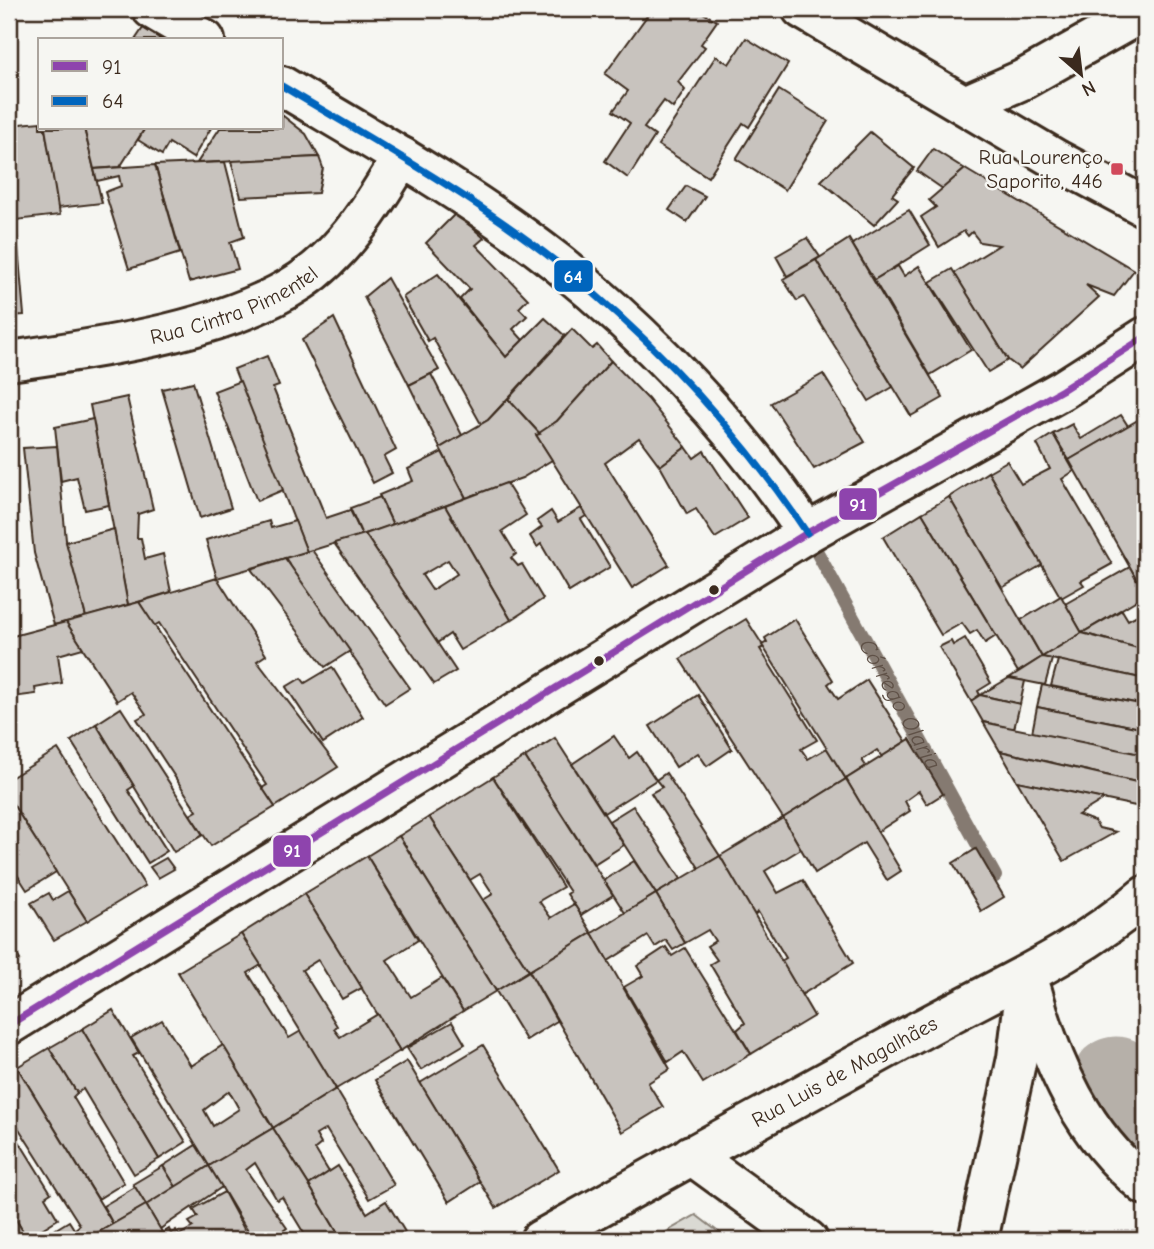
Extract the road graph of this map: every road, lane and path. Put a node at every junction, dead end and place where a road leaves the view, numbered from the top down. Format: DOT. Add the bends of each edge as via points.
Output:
graph roads {
  1 [pos="152,9"];
  2 [pos="802,9"];
  3 [pos="1145,11"];
  4 [pos="202,38"];
  5 [pos="284,87"];
  6 [pos="965,106"];
  7 [pos="402,157"];
  8 [pos="1145,207"];
  9 [pos="1145,337"];
  10 [pos="9,360"];
  11 [pos="807,533"];
  12 [pos="1145,896"];
  13 [pos="1027,975"];
  14 [pos="9,1025"];
  15 [pos="691,1155"];
  16 [pos="1145,1185"];
  17 [pos="540,1240"];
  18 [pos="808,1240"];
  19 [pos="978,1240"];
  1 -- 4 [label="street"];
  2 -- 6 [label="street"];
  3 -- 6 [label="street" via="1022,80"];
  5 -- 7 [label="street"];
  6 -- 8 [label="street"];
  7 -- 10 [label="street, Rua Cintra Pimentel" via="346,239 303,280 253,308 113,346"];
  7 -- 11 [label="street" via="558,264 660,353 761,468"];
  9 -- 11 [label="street" via="1062,390"];
  11 -- 14 [label="street"];
  12 -- 13 [label="street, Rua Luis de Magalhães" via="1106,929"];
  13 -- 15 [label="street, Rua Luis de Magalhães"];
  13 -- 16 [label="street" via="1046,1043 1076,1105"];
  13 -- 19 [label="street" via="1017,1059"];
  15 -- 17 [label="street, Rua Luis de Magalhães"];
  15 -- 18 [label="street"];
}
